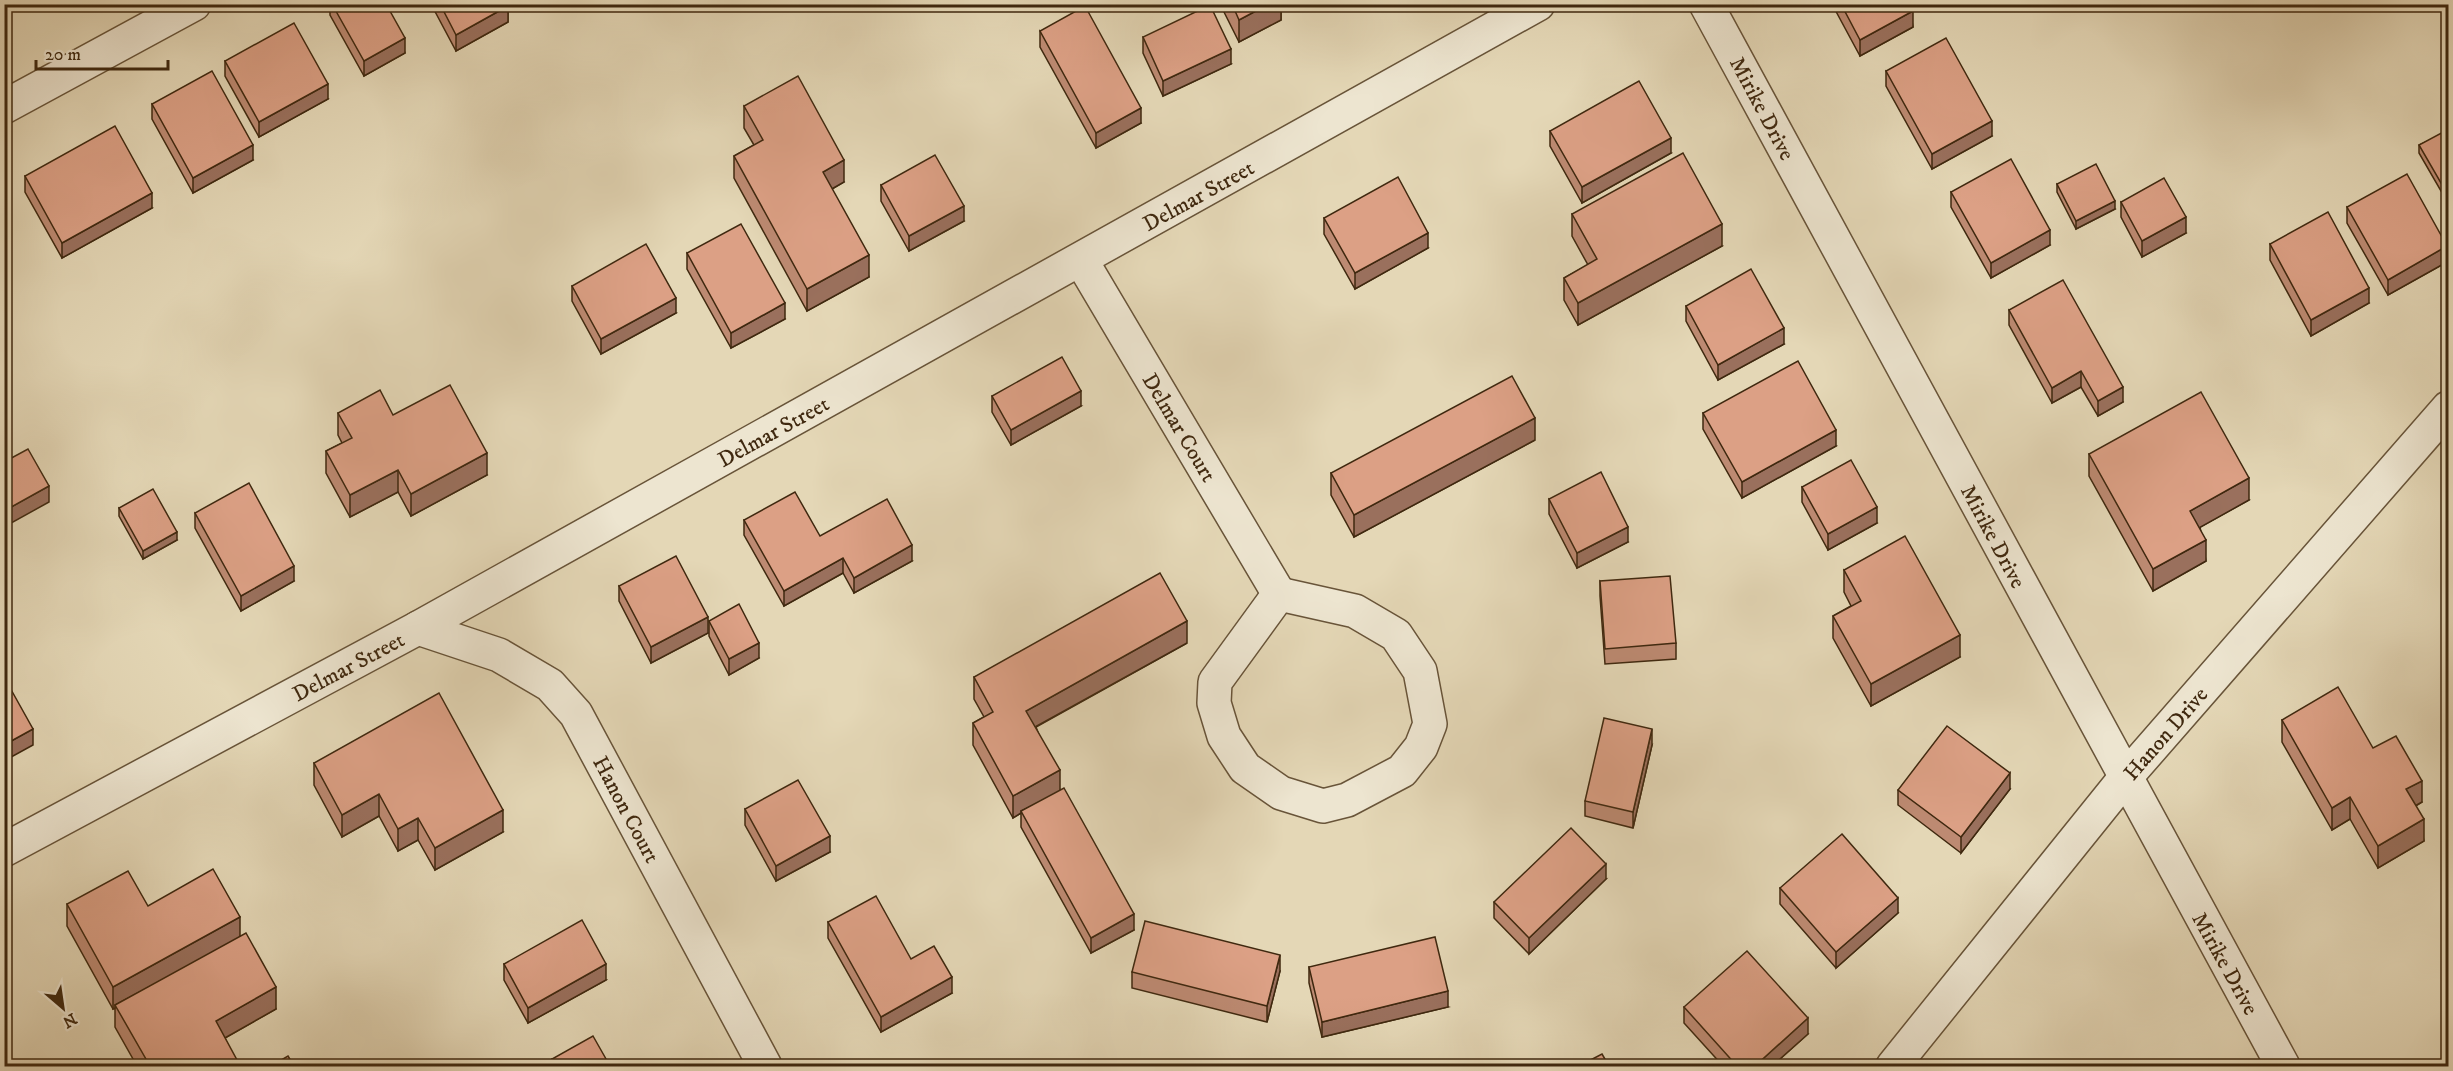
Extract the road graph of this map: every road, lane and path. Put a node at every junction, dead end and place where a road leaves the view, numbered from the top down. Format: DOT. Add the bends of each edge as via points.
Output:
graph roads {
  1 [pos="194,4"];
  2 [pos="1538,4"];
  3 [pos="1706,4"];
  4 [pos="4,107"];
  5 [pos="1081,260"];
  6 [pos="2448,408"];
  7 [pos="1279,594"];
  8 [pos="418,628"];
  9 [pos="2125,778"];
  10 [pos="4,850"];
  11 [pos="765,1066"];
  12 [pos="1893,1066"];
  13 [pos="2283,1066"];
  1 -- 4 [label="street"];
  2 -- 5 [label="street, Delmar Street"];
  3 -- 9 [label="street, Mirike Drive"];
  5 -- 7 [label="street, Delmar Court"];
  5 -- 8 [label="street, Delmar Street"];
  6 -- 9 [label="street, Hanon Drive"];
  7 -- 7 [label="street" via="1355,611 1396,635 1420,671 1430,724 1421,747 1402,771 1347,800 1323,806 1281,793 1245,768 1224,736 1214,703 1215,682"];
  8 -- 10 [label="street, Delmar Street"];
  8 -- 11 [label="street, Hanon Court" via="500,655 550,685 576,714"];
  9 -- 12 [label="street, Hanon Drive"];
  9 -- 13 [label="street, Mirike Drive"];
}
